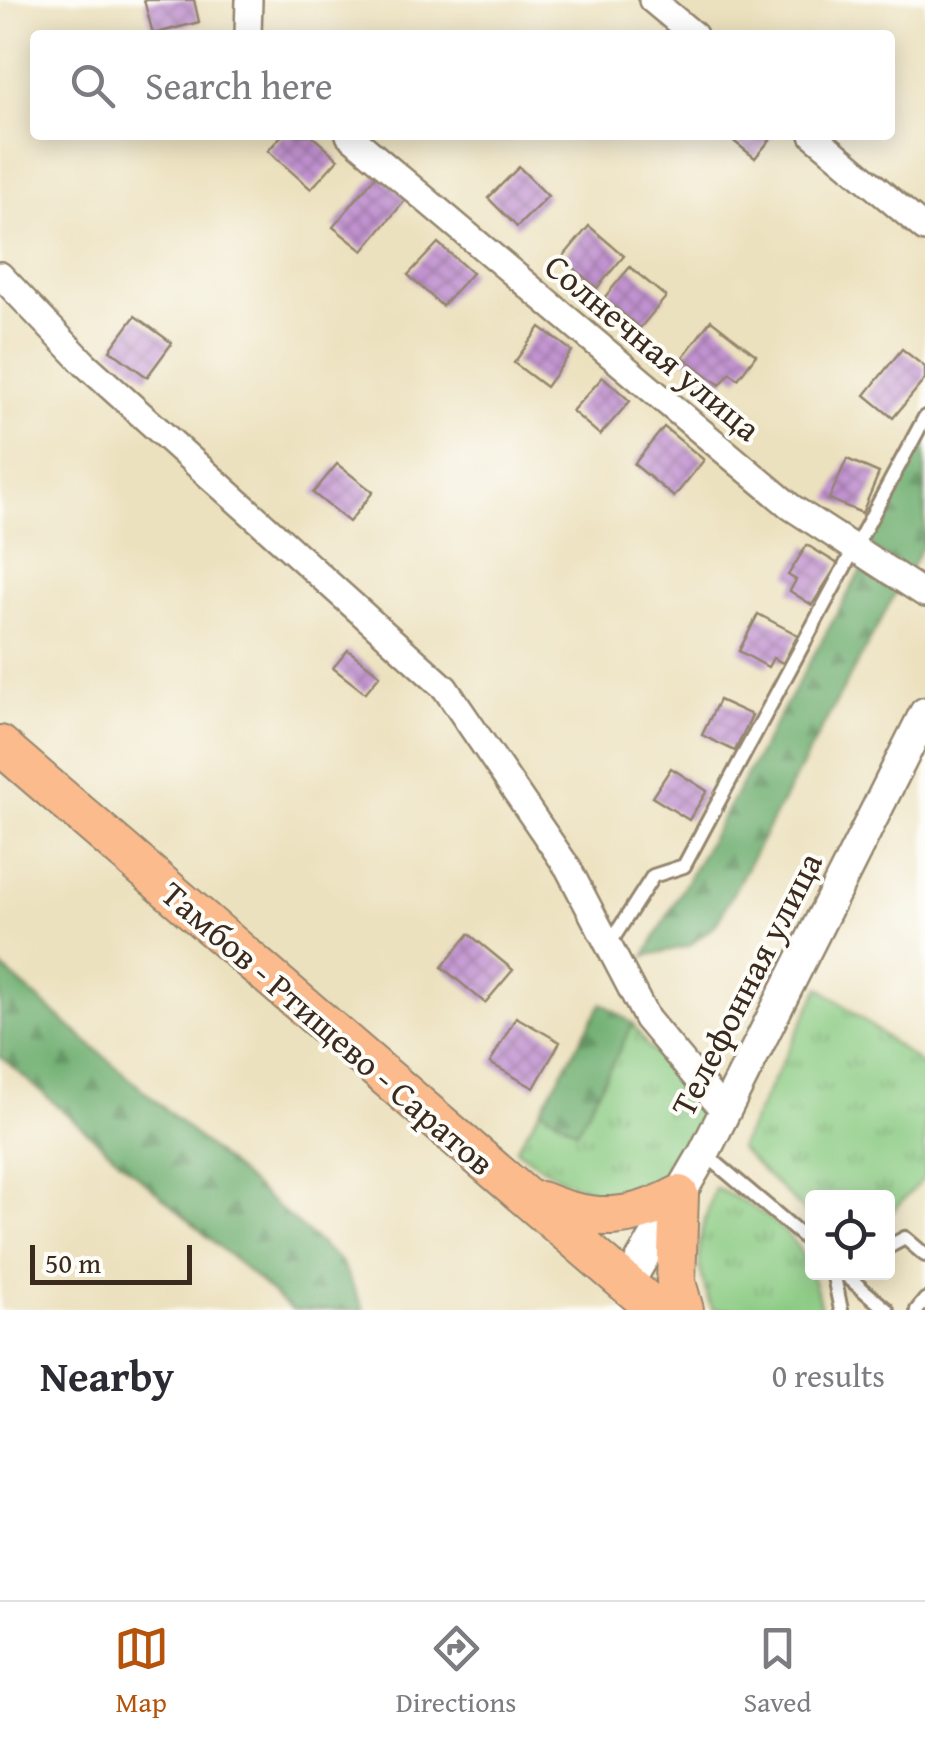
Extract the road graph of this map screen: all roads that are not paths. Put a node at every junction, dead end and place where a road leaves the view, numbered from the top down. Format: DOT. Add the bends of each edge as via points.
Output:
graph roads {
  1 [pos="249,0"];
  2 [pos="652,0"];
  3 [pos="248,30"];
  4 [pos="688,30"];
  5 [pos="355,140"];
  6 [pos="819,140"];
  7 [pos="925,229"];
  8 [pos="0,275"];
  9 [pos="925,417"];
  10 [pos="854,550"];
  11 [pos="925,594"];
  12 [pos="925,713"];
  13 [pos="0,746"];
  14 [pos="610,943"];
  15 [pos="723,1110"];
  16 [pos="704,1153"];
  17 [pos="520,1192"];
  18 [pos="679,1195"];
  19 [pos="805,1238"];
  20 [pos="895,1243"];
  21 [pos="925,1255"];
  22 [pos="835,1280"];
  23 [pos="855,1280"];
  24 [pos="627,1285"];
  25 [pos="925,1300"];
  26 [pos="656,1310"];
  27 [pos="684,1310"];
  28 [pos="841,1310"];
  29 [pos="886,1310"];
  30 [pos="918,1310"];
  1 -- 3 [label="street"];
  2 -- 4 [label="street"];
  5 -- 10 [label="street, Солнечная улица" via="681,419"];
  6 -- 7 [label="street"];
  8 -- 14 [label="street" via="85,364 446,688 568,868"];
  9 -- 10 [label="lane"];
  10 -- 11 [label="street, Солнечная улица"];
  10 -- 14 [label="lane" via="684,866 653,876"];
  12 -- 15 [label="street, Телефонная улица"];
  13 -- 17 [label="main road, Тамбов - Ртищево - Саратов"];
  14 -- 15 [label="street" via="647,1019"];
  15 -- 16 [label="street, Телефонная улица"];
  16 -- 18 [label="street, Телефонная улица"];
  16 -- 19 [label="lane"];
  17 -- 18 [label="main road" via="608,1219"];
  17 -- 24 [label="main road, Тамбов - Ртищево - Саратов"];
  18 -- 24 [label="street, Телефонная улица"];
  18 -- 27 [label="main road" via="676,1282"];
  20 -- 21 [label="lane" via="904,1238"];
  22 -- 28 [label="lane"];
  23 -- 29 [label="lane"];
  24 -- 26 [label="main road, Тамбов - Ртищево - Саратов"];
  25 -- 30 [label="lane"];
}
